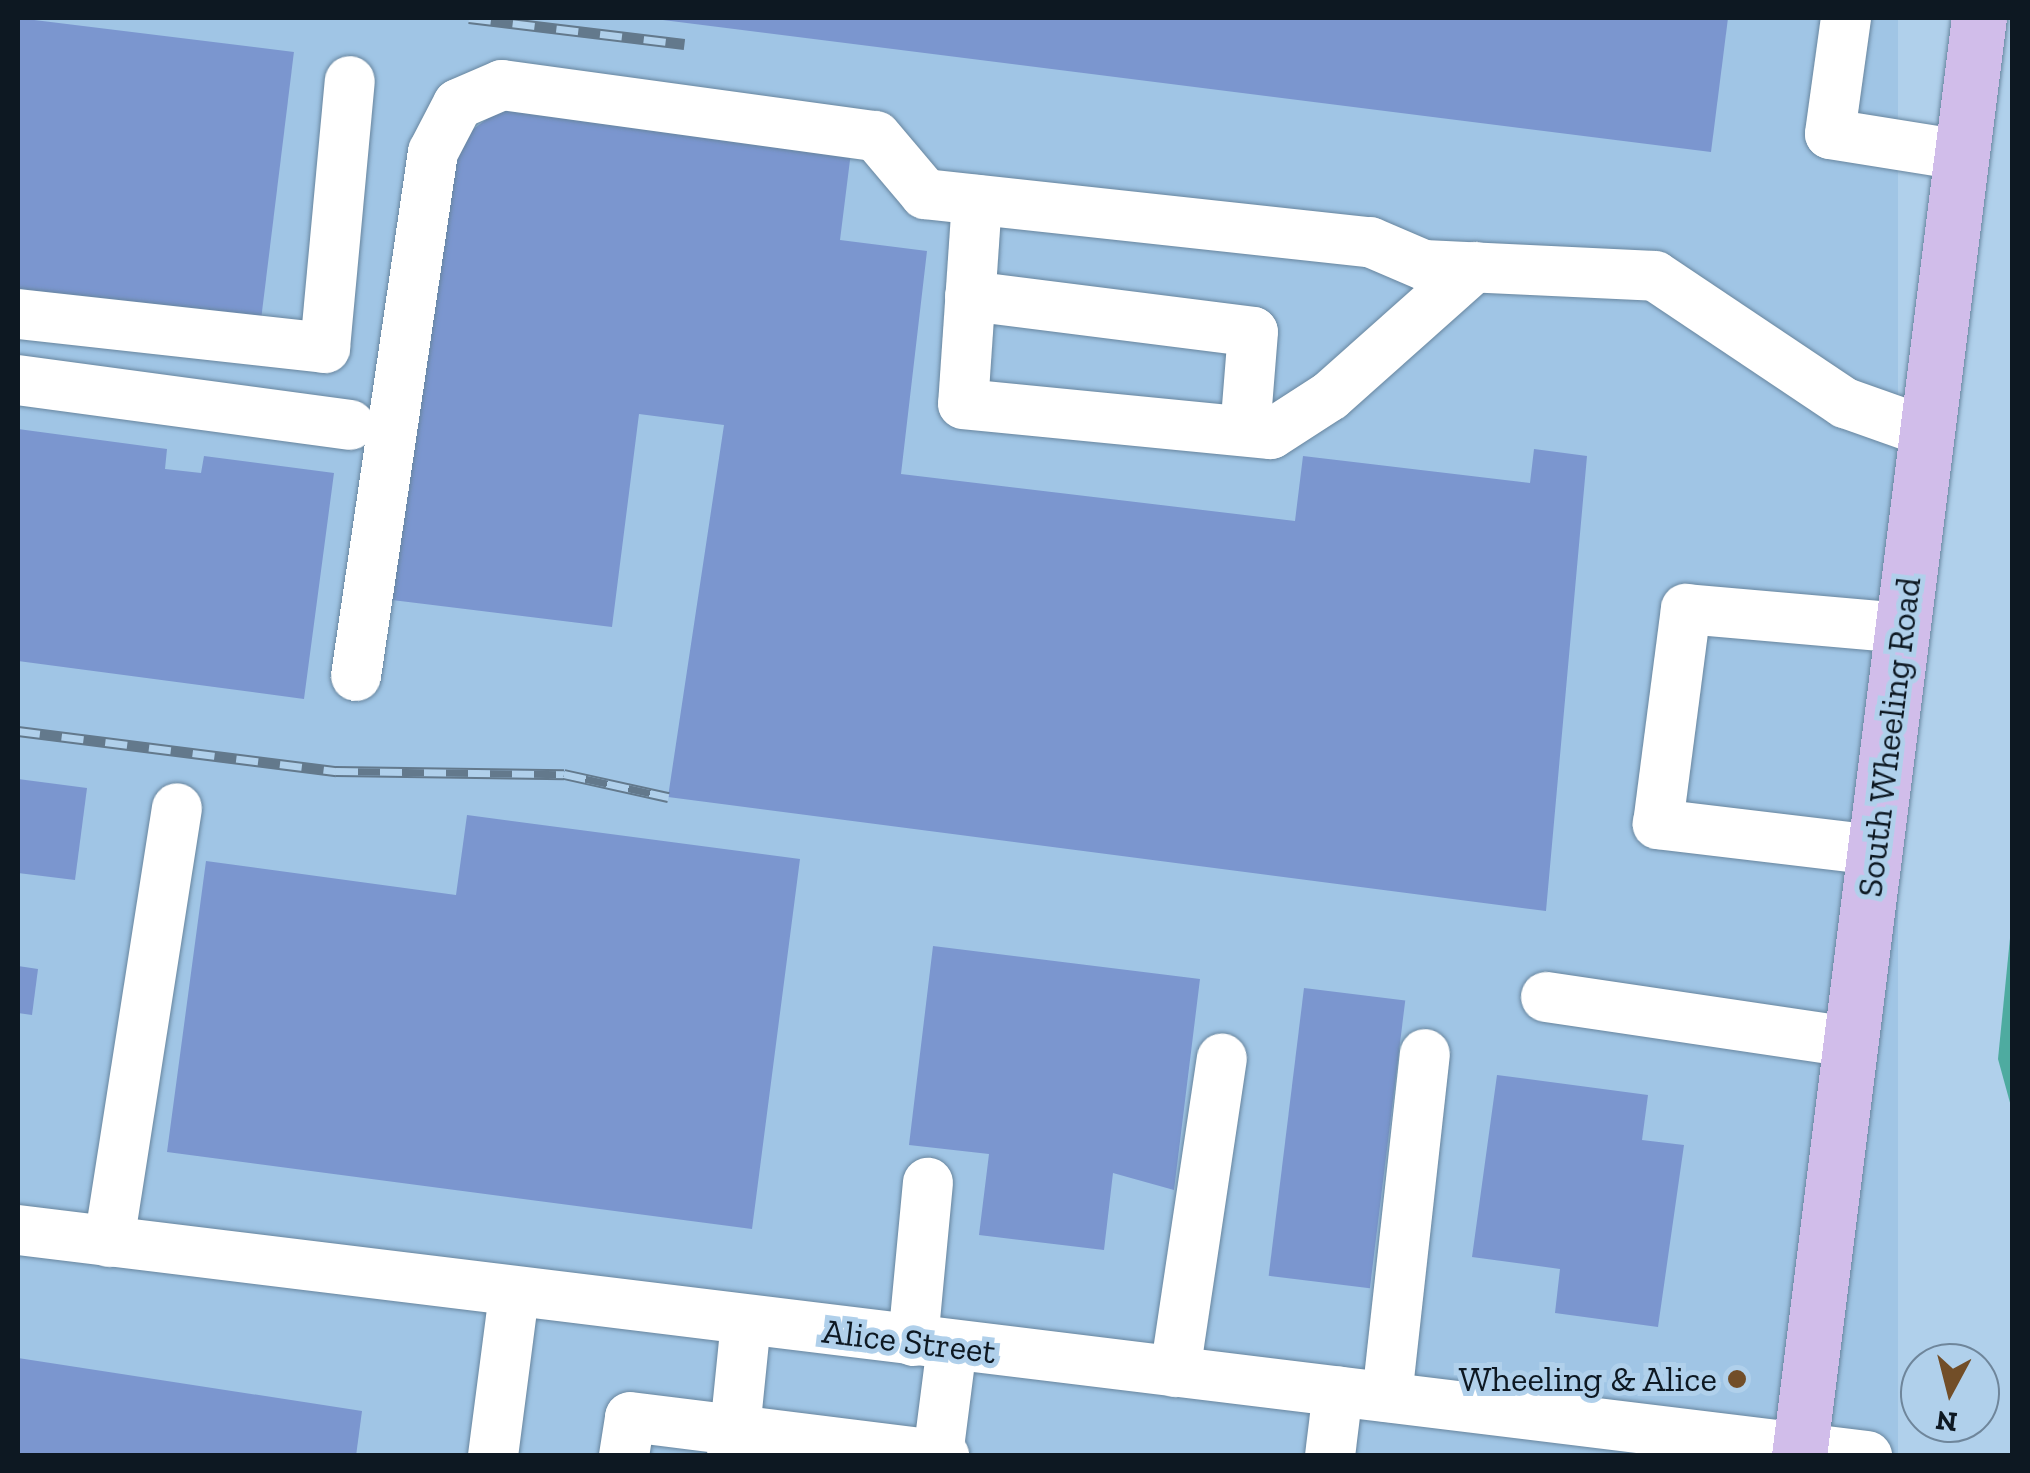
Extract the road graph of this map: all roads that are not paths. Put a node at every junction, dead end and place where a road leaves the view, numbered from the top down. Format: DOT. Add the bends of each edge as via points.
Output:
graph roads {
  1 [pos="1846,18"];
  2 [pos="1978,18"];
  3 [pos="350,81"];
  4 [pos="1962,155"];
  5 [pos="976,200"];
  6 [pos="1475,267"];
  7 [pos="970,296"];
  8 [pos="18,314"];
  9 [pos="18,380"];
  10 [pos="350,424"];
  11 [pos="1245,431"];
  12 [pos="1927,432"];
  13 [pos="1902,628"];
  14 [pos="356,676"];
  15 [pos="177,808"];
  16 [pos="1875,850"];
  17 [pos="1546,997"];
  18 [pos="1851,1042"];
  19 [pos="1426,1054"];
  20 [pos="1222,1058"];
  21 [pos="928,1183"];
  22 [pos="18,1230"];
  23 [pos="109,1242"];
  24 [pos="514,1294"];
  25 [pos="746,1322"];
  26 [pos="932,1343"];
  27 [pos="1175,1372"];
  28 [pos="1338,1391"];
  29 [pos="1388,1397"];
  30 [pos="1560,1436"];
  31 [pos="734,1443"];
  32 [pos="1800,1450"];
  33 [pos="941,1455"];
  34 [pos="494,1456"];
  35 [pos="624,1456"];
  36 [pos="1330,1456"];
  37 [pos="1867,1456"];
  1 -- 4 [label="street" via="1830,134"];
  2 -- 4 [label="main road, South Wheeling Road"];
  3 -- 8 [label="street" via="325,348"];
  4 -- 12 [label="main road, South Wheeling Road"];
  5 -- 6 [label="street" via="1370,242 1424,265"];
  5 -- 7 [label="street"];
  5 -- 14 [label="street" via="925,194 876,136 502,85 458,104 433,152"];
  6 -- 11 [label="street" via="1330,396 1271,434"];
  6 -- 12 [label="street" via="1655,276 1845,402"];
  7 -- 11 [label="street" via="1253,332"];
  7 -- 11 [label="street" via="962,404"];
  9 -- 10 [label="street"];
  12 -- 13 [label="main road, South Wheeling Road"];
  13 -- 16 [label="main road, South Wheeling Road"];
  13 -- 16 [label="street" via="1686,609 1658,824"];
  15 -- 23 [label="street"];
  16 -- 18 [label="main road, South Wheeling Road"];
  17 -- 18 [label="street"];
  18 -- 32 [label="main road, South Wheeling Road"];
  19 -- 29 [label="street"];
  20 -- 27 [label="street"];
  21 -- 26 [label="street"];
  22 -- 23 [label="street, Alice Street"];
  23 -- 24 [label="street, Alice Street"];
  24 -- 25 [label="street, Alice Street"];
  24 -- 34 [label="street"];
  25 -- 26 [label="street, Alice Street"];
  25 -- 31 [label="street"];
  26 -- 27 [label="street, Alice Street"];
  26 -- 33 [label="street"];
  27 -- 28 [label="street, Alice Street"];
  28 -- 29 [label="street, Alice Street"];
  28 -- 36 [label="street"];
  29 -- 30 [label="street, Alice Street"];
  30 -- 32 [label="street, Alice Street"];
  31 -- 33 [label="street"];
  31 -- 35 [label="street" via="630,1417"];
  32 -- 37 [label="street, Alice Street"];
}
